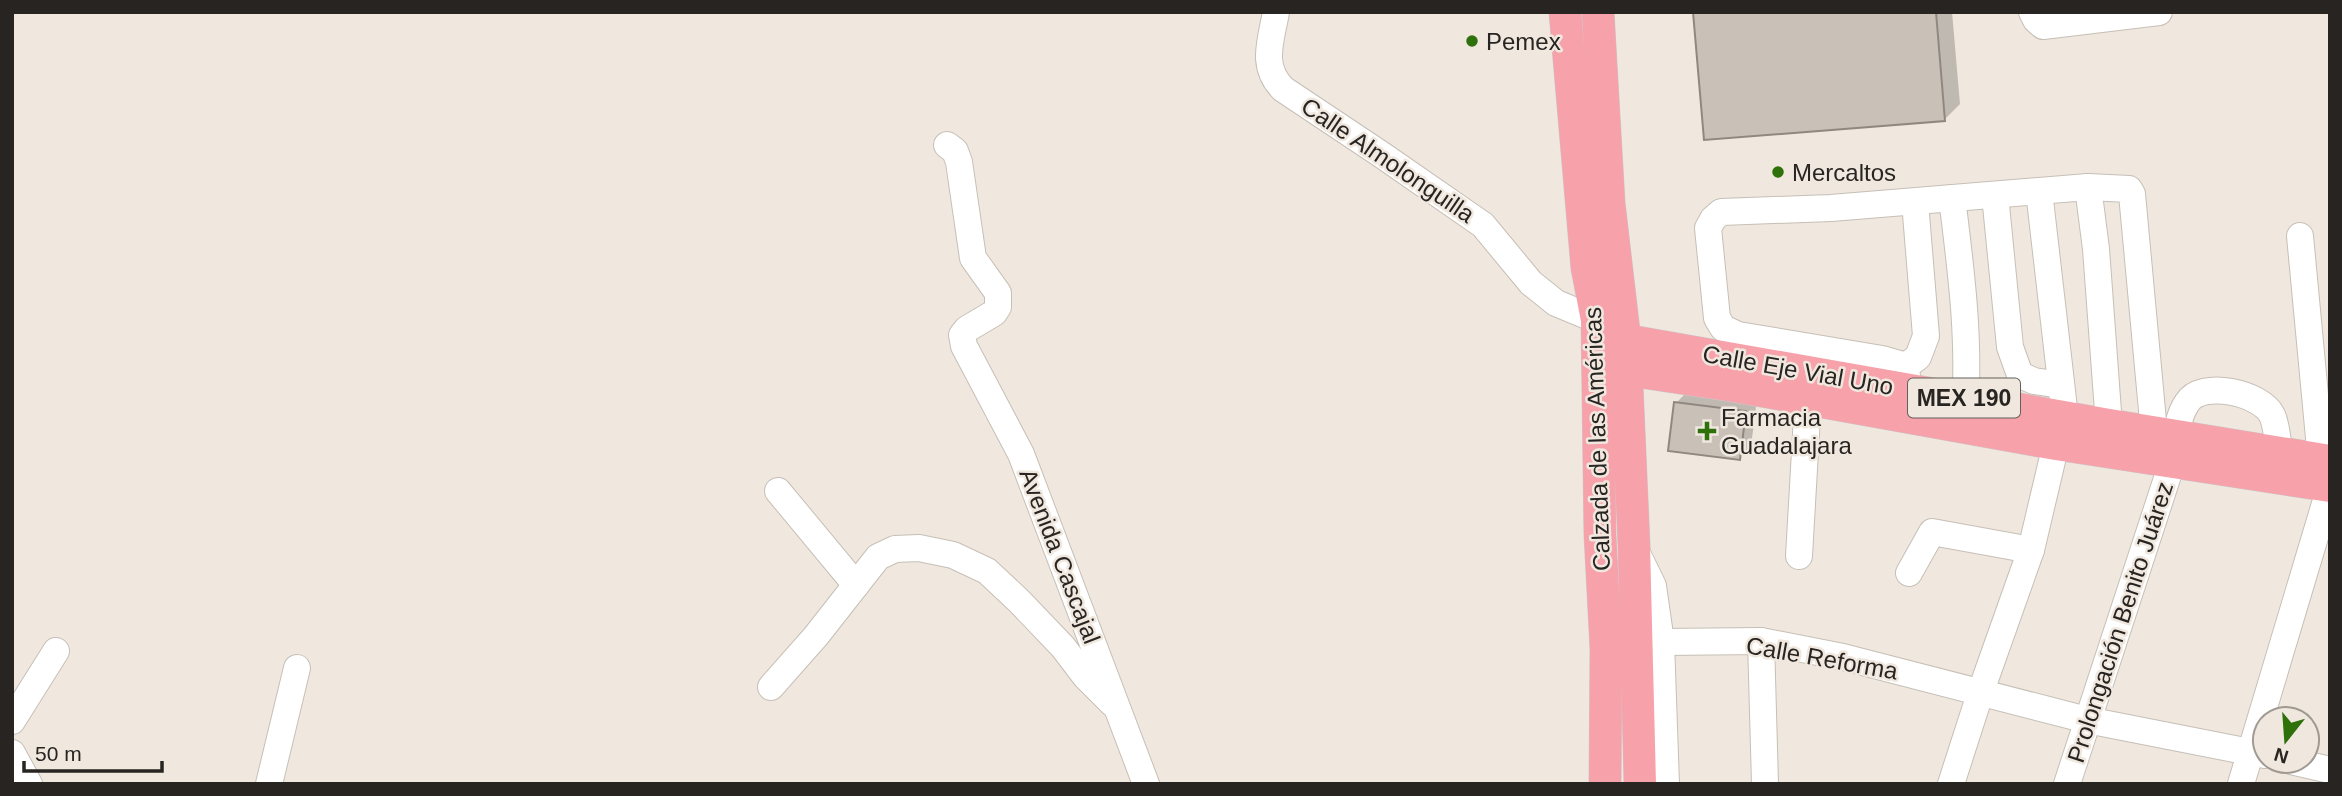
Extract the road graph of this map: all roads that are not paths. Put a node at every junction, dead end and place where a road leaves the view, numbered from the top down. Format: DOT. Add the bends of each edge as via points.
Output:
graph roads {
  1 [pos="1276,12"];
  2 [pos="1564,12"];
  3 [pos="1598,12"];
  4 [pos="2159,12"];
  5 [pos="2037,19"];
  6 [pos="947,145"];
  7 [pos="2088,187"];
  8 [pos="2039,191"];
  9 [pos="1995,195"];
  10 [pos="1952,198"];
  11 [pos="1914,202"];
  12 [pos="2300,236"];
  13 [pos="1611,343"];
  14 [pos="1907,378"];
  15 [pos="2061,385"];
  16 [pos="1808,399"];
  17 [pos="2108,410"];
  18 [pos="1964,412"];
  19 [pos="2060,430"];
  20 [pos="2164,432"];
  21 [pos="2280,452"];
  22 [pos="2328,473"];
  23 [pos="778,491"];
  24 [pos="1634,545"];
  25 [pos="2031,550"];
  26 [pos="1799,556"];
  27 [pos="1909,573"];
  28 [pos="856,585"];
  29 [pos="1761,641"];
  30 [pos="1661,642"];
  31 [pos="56,651"];
  32 [pos="297,668"];
  33 [pos="772,687"];
  34 [pos="1981,691"];
  35 [pos="2270,705"];
  36 [pos="1118,709"];
  37 [pos="2087,720"];
  38 [pos="12,721"];
  39 [pos="2251,752"];
  40 [pos="12,753"];
  41 [pos="2251,766"];
  42 [pos="29,784"];
  43 [pos="268,784"];
  44 [pos="1146,784"];
  45 [pos="1605,784"];
  46 [pos="1640,784"];
  47 [pos="1666,784"];
  48 [pos="1765,784"];
  49 [pos="1951,784"];
  50 [pos="2067,784"];
  51 [pos="2241,784"];
  1 -- 13 [label="street, Calle Almolonguilla" via="1268,64 1283,89 1483,225 1531,284"];
  2 -- 13 [label="main road, Calzada de las Américas" via="1587,268"];
  3 -- 13 [label="main road, Calzada de las Américas"];
  4 -- 5 [label="street"];
  6 -- 36 [label="street, Avenida Cascajal" via="959,162 973,258 998,293 995,313 967,329 962,335 964,346 1021,454"];
  7 -- 8 [label="street"];
  7 -- 17 [label="street"];
  7 -- 20 [label="street" via="2129,189 2132,194"];
  8 -- 9 [label="street"];
  8 -- 15 [label="street"];
  9 -- 10 [label="street"];
  9 -- 15 [label="street" via="2010,346 2020,375"];
  10 -- 11 [label="street"];
  10 -- 18 [label="street" via="1962,281"];
  11 -- 14 [label="street" via="1926,336"];
  11 -- 14 [label="street" via="1721,212 1708,228 1717,318 1723,328 1766,341 1882,359"];
  12 -- 22 [label="street"];
  13 -- 14 [label="main road, Calle Eje Vial Uno / MEX 190"];
  13 -- 16 [label="main road, Calle Eje Vial Uno"];
  13 -- 24 [label="main road, Calzada de las Américas"];
  13 -- 45 [label="main road, Calzada de las Américas" via="1600,536"];
  14 -- 18 [label="main road, Calle Eje Vial Uno / MEX 190"];
  15 -- 19 [label="street"];
  16 -- 18 [label="main road, Calle Eje Vial Uno"];
  16 -- 26 [label="street"];
  17 -- 19 [label="main road, Calle Eje Vial Uno / MEX 190"];
  17 -- 20 [label="main road, Calle Eje Vial Uno / MEX 190"];
  18 -- 19 [label="main road, Calle Eje Vial Uno / MEX 190"];
  19 -- 20 [label="main road, Calle Eje Vial Uno"];
  19 -- 25 [label="street"];
  20 -- 21 [label="main road, Calle Eje Vial Uno / MEX 190"];
  20 -- 21 [label="street, Prolongación Benito Juárez" via="2188,400 2205,390 2247,394 2271,413"];
  20 -- 22 [label="main road, Calle Eje Vial Uno"];
  20 -- 37 [label="street, Prolongación Benito Juárez"];
  21 -- 22 [label="main road, Calle Eje Vial Uno / MEX 190"];
  22 -- 35 [label="street"];
  23 -- 28 [label="street"];
  24 -- 30 [label="street" via="1653,586"];
  24 -- 46 [label="main road, Calzada de las Américas"];
  25 -- 27 [label="street" via="1932,532"];
  25 -- 34 [label="street"];
  28 -- 33 [label="street"];
  28 -- 36 [label="street" via="878,557 895,549 953,555 987,571"];
  29 -- 30 [label="street, Calle Reforma"];
  29 -- 34 [label="street, Calle Reforma"];
  29 -- 48 [label="street"];
  30 -- 47 [label="street"];
  31 -- 38 [label="street"];
  32 -- 43 [label="street"];
  34 -- 37 [label="street, Calle Reforma"];
  34 -- 49 [label="street"];
  36 -- 44 [label="street, Avenida Cascajal"];
  37 -- 39 [label="street, Calle Reforma"];
  37 -- 50 [label="street, Prolongación Benito Juárez"];
  40 -- 42 [label="street"];
  41 -- 51 [label="street"];
}
